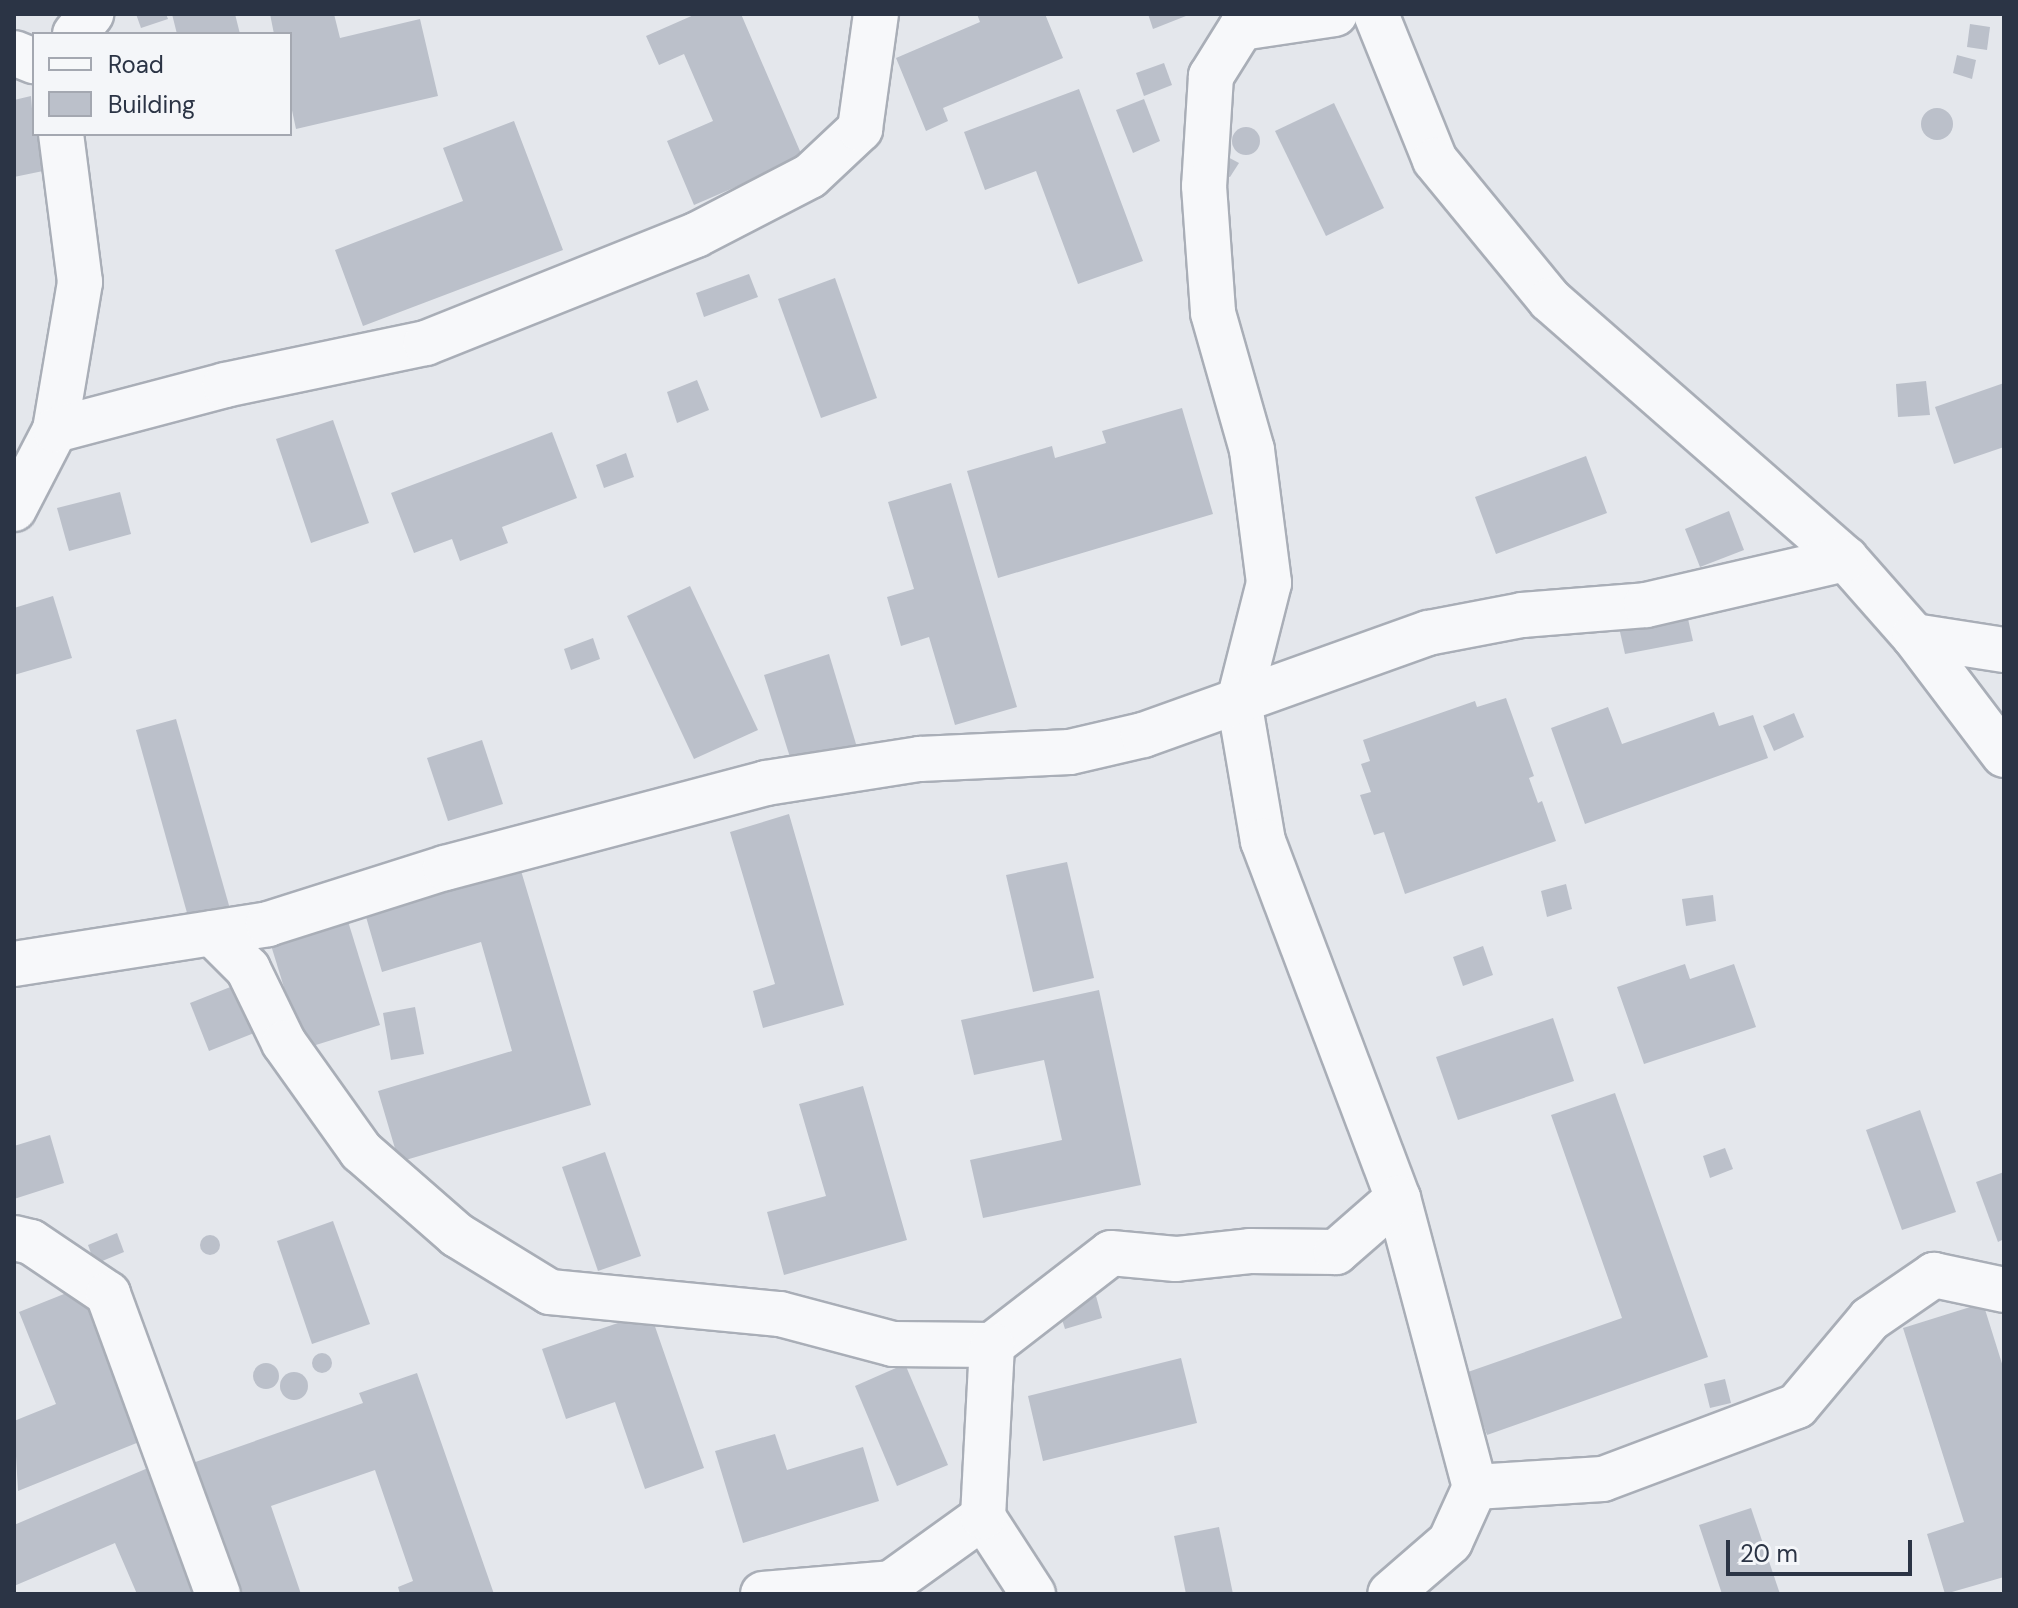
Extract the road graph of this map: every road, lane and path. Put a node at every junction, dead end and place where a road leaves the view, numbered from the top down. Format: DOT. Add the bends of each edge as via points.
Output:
graph roads {
  1 [pos="91,14"];
  2 [pos="876,14"];
  3 [pos="1335,14"];
  4 [pos="1376,14"];
  5 [pos="77,32"];
  6 [pos="61,136"];
  7 [pos="55,430"];
  8 [pos="14,509"];
  9 [pos="1846,559"];
  10 [pos="1914,636"];
  11 [pos="2004,650"];
  12 [pos="1239,701"];
  13 [pos="2004,755"];
  14 [pos="212,933"];
  15 [pos="14,964"];
  16 [pos="1398,1198"];
  17 [pos="14,1238"];
  18 [pos="2004,1290"];
  19 [pos="992,1345"];
  20 [pos="1475,1487"];
  21 [pos="983,1517"];
  22 [pos="218,1594"];
  23 [pos="763,1594"];
  24 [pos="1033,1594"];
  25 [pos="1390,1594"];
  1 -- 5 [label="street"];
  2 -- 7 [label="street" via="860,129 810,176 696,235 426,343 225,385"];
  3 -- 12 [label="street" via="1241,28 1211,76 1204,186 1213,313 1252,450 1269,583"];
  4 -- 9 [label="street" via="1435,160 1550,300"];
  6 -- 7 [label="street" via="80,282"];
  7 -- 8 [label="street"];
  9 -- 10 [label="street"];
  9 -- 12 [label="street" via="1646,605 1522,615 1428,633"];
  10 -- 11 [label="street"];
  10 -- 13 [label="street"];
  12 -- 14 [label="street" via="1143,735 1070,752 920,759 766,783 445,868 268,924"];
  12 -- 16 [label="street" via="1263,841"];
  14 -- 15 [label="street"];
  14 -- 19 [label="street" via="248,969 284,1043 361,1151 457,1235 550,1292 780,1314 893,1344"];
  16 -- 19 [label="street" via="1336,1252 1250,1251 1176,1259 1111,1253"];
  16 -- 20 [label="street"];
  17 -- 22 [label="street" via="31,1242 108,1294"];
  18 -- 20 [label="street" via="1934,1275 1870,1319 1797,1406 1603,1479"];
  19 -- 21 [label="street"];
  20 -- 25 [label="street" via="1450,1542"];
  21 -- 23 [label="street" via="891,1583"];
  21 -- 24 [label="street"];
}
